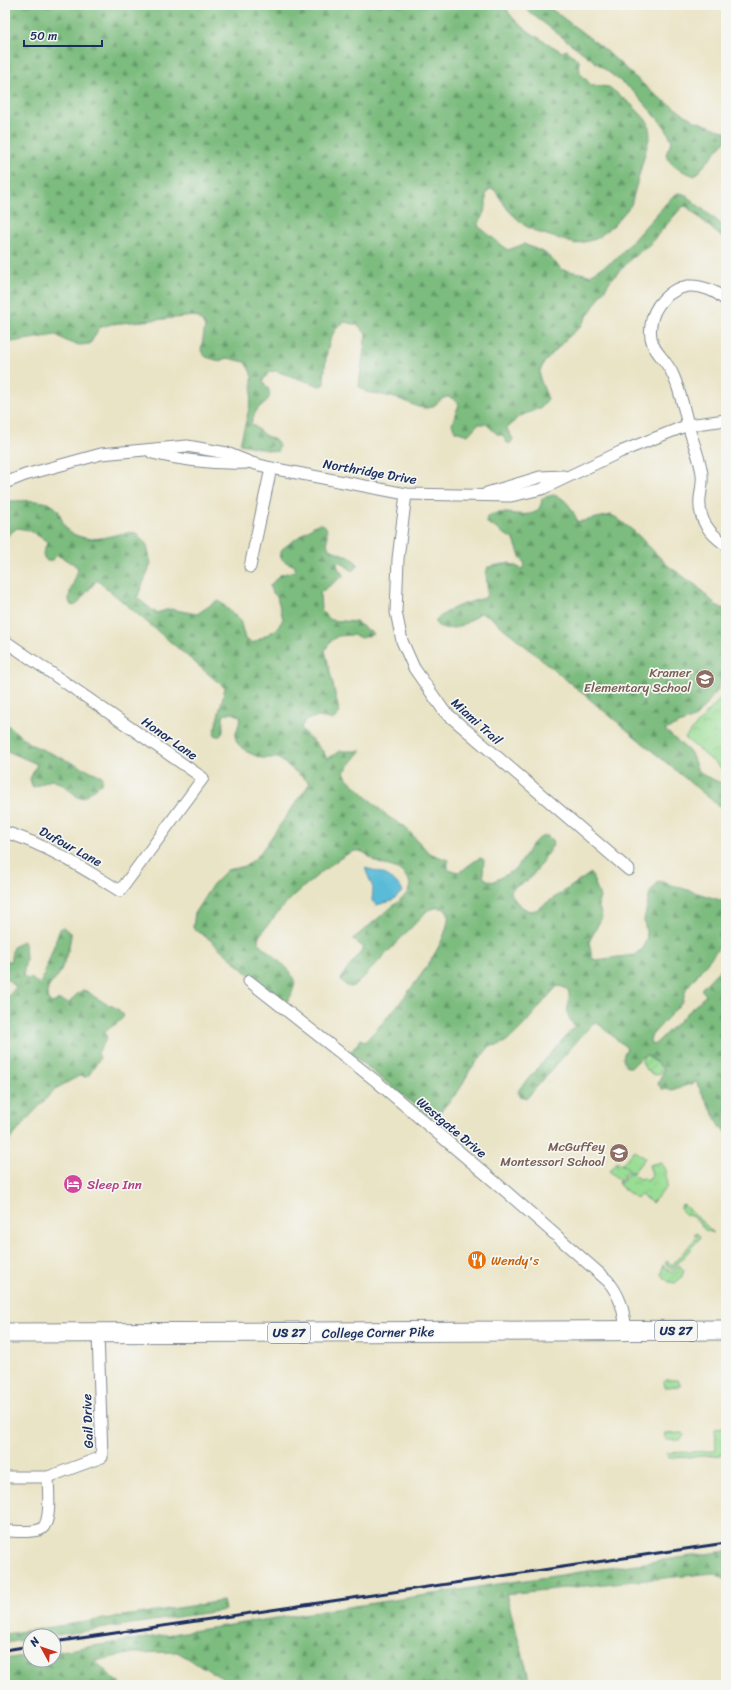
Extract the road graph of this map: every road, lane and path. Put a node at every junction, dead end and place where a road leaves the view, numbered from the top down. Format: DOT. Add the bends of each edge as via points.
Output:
graph roads {
  1 [pos="726,301"];
  2 [pos="726,420"];
  3 [pos="688,425"];
  4 [pos="271,468"];
  5 [pos="5,483"];
  6 [pos="406,494"];
  7 [pos="726,545"];
  8 [pos="250,567"];
  9 [pos="5,641"];
  10 [pos="5,832"];
  11 [pos="629,870"];
  12 [pos="120,891"];
  13 [pos="249,981"];
  14 [pos="726,1330"];
  15 [pos="626,1331"];
  16 [pos="98,1332"];
  17 [pos="5,1333"];
  18 [pos="5,1477"];
  19 [pos="48,1477"];
  20 [pos="5,1531"];
  1 -- 3 [label="street" via="720,295 694,286 679,288 664,298 654,310 650,324 650,339 674,376"];
  2 -- 3 [label="street, Northridge Drive"];
  3 -- 6 [label="street, Northridge Drive" via="620,452 542,489 511,496"];
  3 -- 7 [label="street" via="702,474 699,509 703,522 713,536"];
  4 -- 5 [label="street, Northridge Drive" via="227,453 187,446 102,454"];
  4 -- 6 [label="street, Northridge Drive"];
  4 -- 8 [label="street"];
  6 -- 11 [label="street, Miami Trail" via="398,559 396,612 402,641 414,668 444,712"];
  9 -- 12 [label="street, Honor Lane" via="203,778"];
  10 -- 12 [label="street, Dufour Lane" via="43,846"];
  13 -- 15 [label="street, Westgate Drive" via="376,1081 508,1192 608,1281 622,1302"];
  14 -- 15 [label="highway, College Corner Pike / US 27"];
  15 -- 16 [label="highway, College Corner Pike / US 27"];
  16 -- 17 [label="highway, College Corner Pike / US 27"];
  16 -- 19 [label="street, Gail Drive" via="102,1456"];
  18 -- 19 [label="street, Gail Drive"];
  19 -- 20 [label="street" via="48,1520 45,1527 39,1530"];
}
